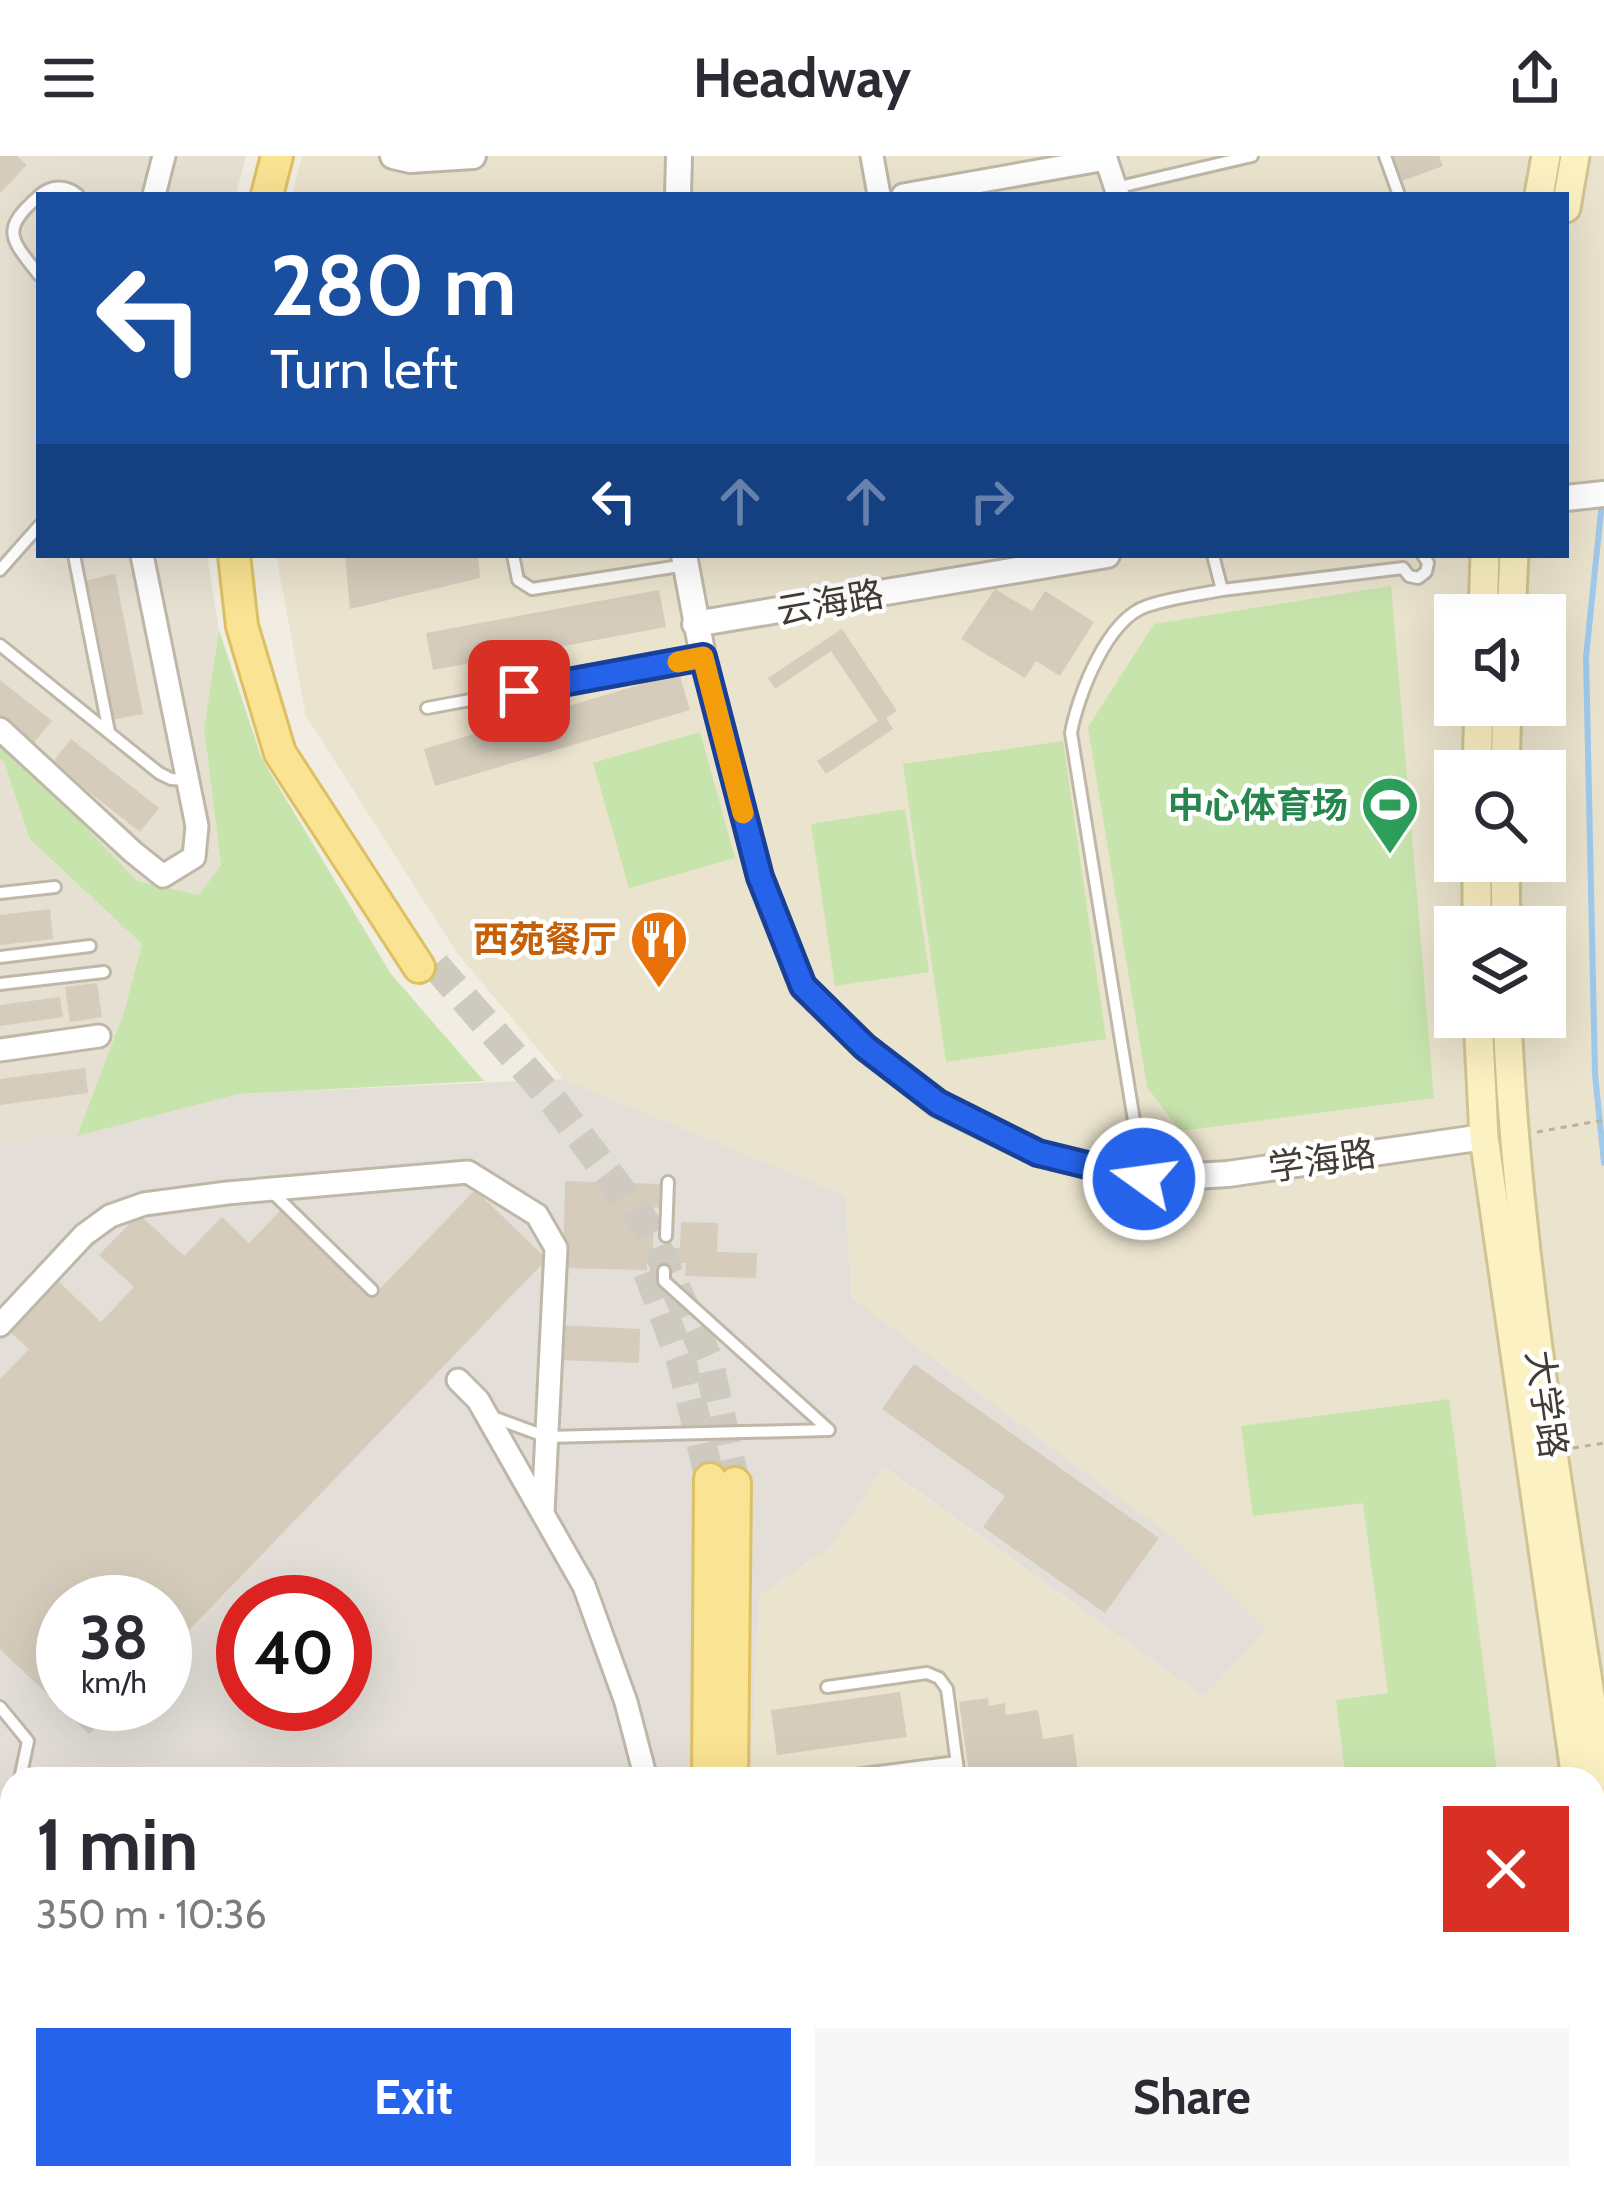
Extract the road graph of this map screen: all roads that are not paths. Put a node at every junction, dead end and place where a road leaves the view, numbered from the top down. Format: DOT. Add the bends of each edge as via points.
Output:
graph roads {
  1 [pos="164,156"];
  2 [pos="273,156"];
  3 [pos="392,156"];
  4 [pos="473,156"];
  5 [pos="679,156"];
  6 [pos="872,156"];
  7 [pos="1252,156"];
  8 [pos="1385,156"];
  9 [pos="1546,156"];
  10 [pos="1575,156"];
  11 [pos="1106,158"];
  12 [pos="1116,191"];
  13 [pos="44,192"];
  14 [pos="72,192"];
  15 [pos="155,192"];
  16 [pos="264,192"];
  17 [pos="679,192"];
  18 [pos="878,192"];
  19 [pos="919,192"];
  20 [pos="1398,192"];
  21 [pos="1540,192"];
  22 [pos="1569,192"];
  23 [pos="36,198"];
  24 [pos="36,271"];
  25 [pos="1604,494"];
  26 [pos="1572,498"];
  27 [pos="36,529"];
  28 [pos="75,558"];
  29 [pos="143,558"];
  30 [pos="234,558"];
  31 [pos="248,558"];
  32 [pos="514,558"];
  33 [pos="1089,558"];
  34 [pos="1214,558"];
  35 [pos="1407,558"];
  36 [pos="1426,558"];
  37 [pos="1485,558"];
  38 [pos="1514,558"];
  39 [pos="685,560"];
  40 [pos="1403,568"];
  41 [pos="0,570"];
  42 [pos="1222,590"];
  43 [pos="1484,594"];
  44 [pos="1512,594"];
  45 [pos="695,625"];
  46 [pos="0,645"];
  47 [pos="703,657"];
  48 [pos="427,708"];
  49 [pos="0,729"];
  50 [pos="109,732"];
  51 [pos="187,780"];
  52 [pos="55,887"];
  53 [pos="0,893"];
  54 [pos="90,946"];
  55 [pos="0,957"];
  56 [pos="104,972"];
  57 [pos="0,984"];
  58 [pos="99,1036"];
  59 [pos="1482,1038"];
  60 [pos="1505,1038"];
  61 [pos="0,1050"];
  62 [pos="1498,1137"];
  63 [pos="1144,1179"];
  64 [pos="668,1182"];
  65 [pos="268,1189"];
  66 [pos="665,1236"];
  67 [pos="664,1271"];
  68 [pos="372,1291"];
  69 [pos="0,1325"];
  70 [pos="458,1380"];
  71 [pos="487,1415"];
  72 [pos="547,1437"];
  73 [pos="543,1513"];
  74 [pos="827,1687"];
  75 [pos="0,1707"];
  76 [pos="957,1762"];
  77 [pos="23,1767"];
  78 [pos="643,1767"];
  79 [pos="709,1767"];
  80 [pos="732,1767"];
  81 [pos="918,1767"];
  82 [pos="958,1767"];
  83 [pos="1575,1767"];
  84 [pos="1601,1767"];
  1 -- 15 [label="street"];
  2 -- 16 [label="main road"];
  3 -- 4 [label="street"];
  5 -- 17 [label="street"];
  6 -- 18 [label="street"];
  7 -- 12 [label="lane"];
  8 -- 20 [label="lane"];
  9 -- 21 [label="main road"];
  10 -- 22 [label="main road"];
  11 -- 12 [label="street"];
  11 -- 19 [label="street"];
  13 -- 14 [label="lane"];
  23 -- 24 [label="lane" via="12,227 12,241"];
  25 -- 26 [label="street"];
  27 -- 41 [label="lane"];
  28 -- 50 [label="lane"];
  29 -- 51 [label="street"];
  30 -- 31 [label="main road" via="242,626 280,753 427,966 294,752 255,613"];
  32 -- 39 [label="lane" via="518,580 532,590"];
  33 -- 45 [label="street, 云海路"];
  34 -- 42 [label="lane"];
  35 -- 40 [label="lane"];
  36 -- 40 [label="lane" via="1418,578"];
  37 -- 43 [label="main road"];
  38 -- 44 [label="main road"];
  39 -- 45 [label="street, 学海路"];
  40 -- 42 [label="lane"];
  42 -- 63 [label="lane" via="1142,607 1126,620 1076,702 1071,733"];
  45 -- 47 [label="street, 学海路"];
  46 -- 50 [label="lane"];
  47 -- 48 [label="lane"];
  47 -- 63 [label="street, 学海路" via="760,877 803,986 938,1103 1038,1153"];
  49 -- 51 [label="street" via="164,875 194,857"];
  50 -- 51 [label="lane" via="159,772"];
  52 -- 53 [label="lane"];
  54 -- 55 [label="lane"];
  56 -- 57 [label="lane"];
  58 -- 61 [label="street"];
  59 -- 62 [label="main road, 大学路"];
  60 -- 62 [label="main road, 大学路"];
  62 -- 63 [label="street, 学海路"];
  62 -- 83 [label="main road, 大学路"];
  62 -- 84 [label="main road, 大学路"];
  64 -- 66 [label="lane"];
  65 -- 68 [label="lane"];
  65 -- 69 [label="street" via="143,1204 110,1216"];
  65 -- 72 [label="street" via="468,1172 537,1215 556,1249"];
  67 -- 72 [label="lane" via="664,1281 829,1430"];
  70 -- 71 [label="street"];
  71 -- 72 [label="lane"];
  71 -- 73 [label="street"];
  72 -- 73 [label="street"];
  73 -- 78 [label="street" via="584,1586"];
  74 -- 76 [label="lane" via="939,1678"];
  75 -- 77 [label="lane" via="28,1741"];
  76 -- 81 [label="lane"];
  76 -- 82 [label="lane"];
  79 -- 80 [label="main road" via="722,1481"];
}
